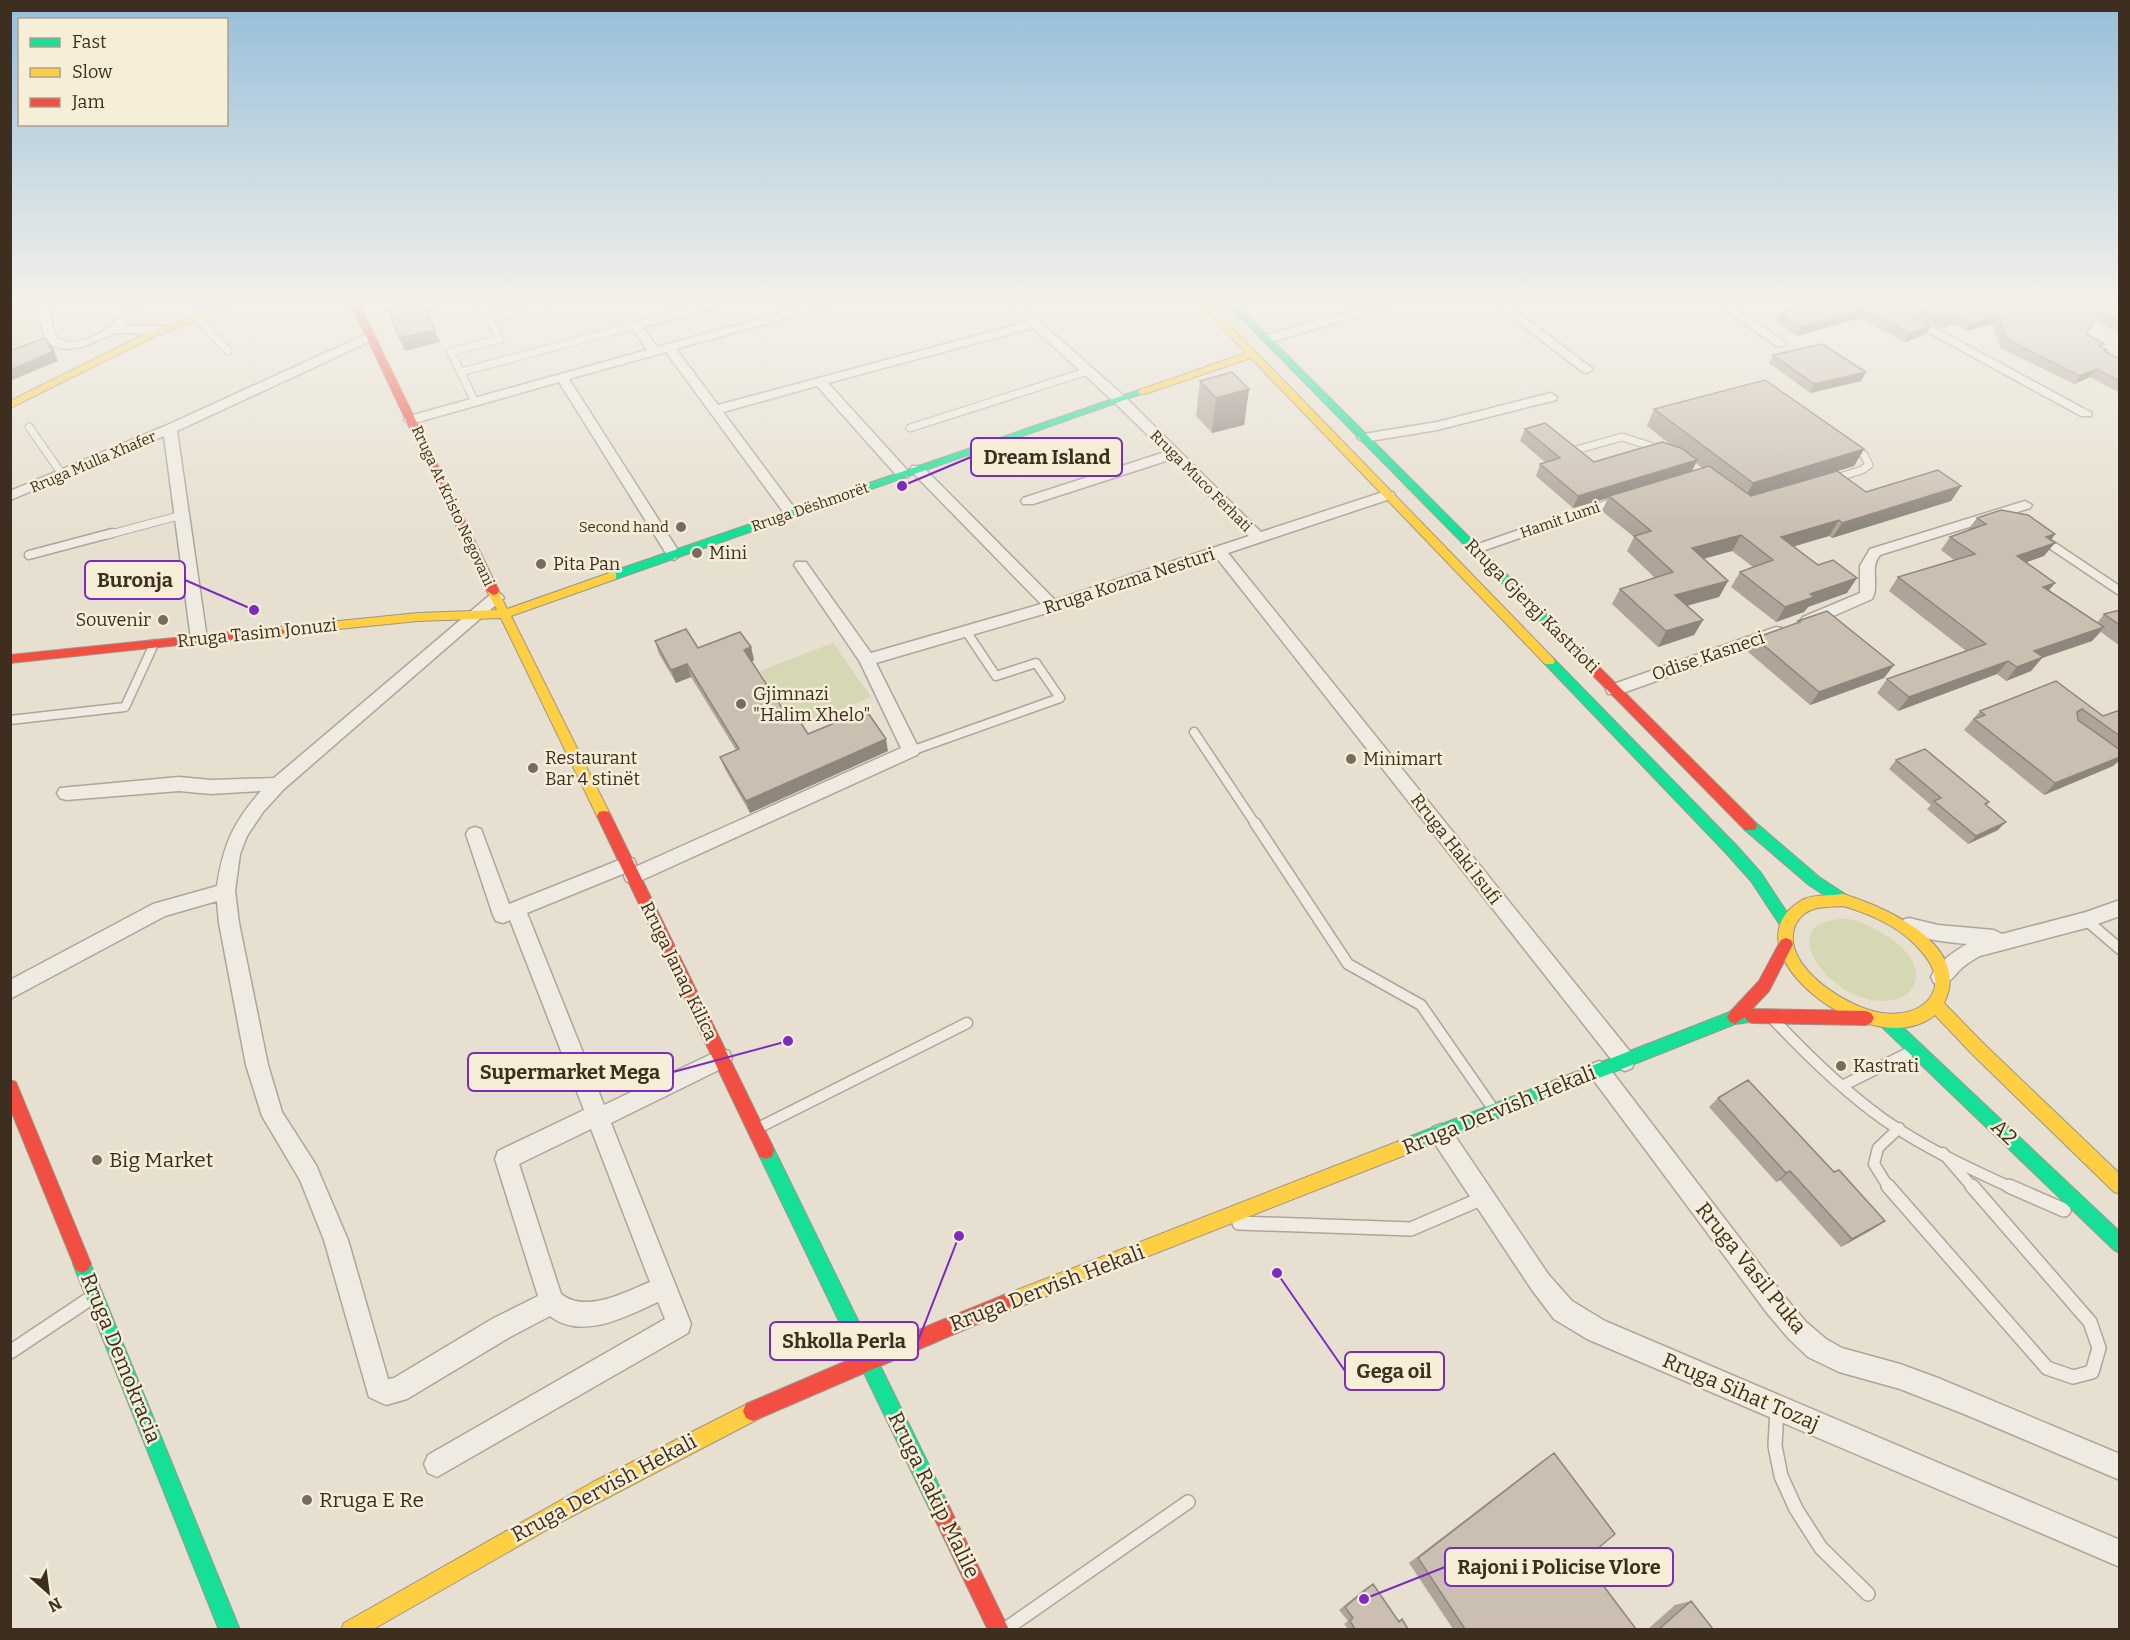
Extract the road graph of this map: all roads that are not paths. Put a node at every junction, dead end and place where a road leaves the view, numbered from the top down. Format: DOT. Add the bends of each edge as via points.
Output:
graph roads {
  1 [pos="562,378"];
  2 [pos="63,379"];
  3 [pos="279,379"];
  4 [pos="391,379"];
  5 [pos="464,379"];
  6 [pos="560,379"];
  7 [pos="691,379"];
  8 [pos="833,379"];
  9 [pos="1064,379"];
  10 [pos="1096,379"];
  11 [pos="1180,379"];
  12 [pos="1276,379"];
  13 [pos="1306,379"];
  14 [pos="2022,379"];
  15 [pos="820,382"];
  16 [pos="1551,397"];
  17 [pos="1119,399"];
  18 [pos="475,402"];
  19 [pos="10,405"];
  20 [pos="714,410"];
  21 [pos="2086,413"];
  22 [pos="411,420"];
  23 [pos="29,427"];
  24 [pos="910,428"];
  25 [pos="170,429"];
  26 [pos="1364,438"];
  27 [pos="1845,441"];
  28 [pos="1576,450"];
  29 [pos="1666,452"];
  30 [pos="1174,454"];
  31 [pos="910,471"];
  32 [pos="62,474"];
  33 [pos="1830,480"];
  34 [pos="1388,495"];
  35 [pos="10,496"];
  36 [pos="1618,500"];
  37 [pos="1028,501"];
  38 [pos="2025,505"];
  39 [pos="792,513"];
  40 [pos="182,515"];
  41 [pos="2032,532"];
  42 [pos="1258,538"];
  43 [pos="1476,549"];
  44 [pos="1220,552"];
  45 [pos="29,555"];
  46 [pos="674,555"];
  47 [pos="801,565"];
  48 [pos="2120,591"];
  49 [pos="496,598"];
  50 [pos="1052,606"];
  51 [pos="504,614"];
  52 [pos="475,615"];
  53 [pos="966,631"];
  54 [pos="199,639"];
  55 [pos="154,644"];
  56 [pos="10,659"];
  57 [pos="867,660"];
  58 [pos="1614,690"];
  59 [pos="10,720"];
  60 [pos="1194,732"];
  61 [pos="911,751"];
  62 [pos="278,784"];
  63 [pos="66,793"];
  64 [pos="475,834"];
  65 [pos="630,870"];
  66 [pos="226,891"];
  67 [pos="1844,900"];
  68 [pos="2120,909"];
  69 [pos="516,910"];
  70 [pos="2086,920"];
  71 [pos="1787,924"];
  72 [pos="1904,925"];
  73 [pos="2008,939"];
  74 [pos="1786,944"];
  75 [pos="2120,949"];
  76 [pos="1941,977"];
  77 [pos="10,990"];
  78 [pos="1935,1004"];
  79 [pos="1770,1015"];
  80 [pos="1735,1017"];
  81 [pos="1867,1018"];
  82 [pos="1887,1022"];
  83 [pos="967,1023"];
  84 [pos="1917,1049"];
  85 [pos="722,1058"];
  86 [pos="1625,1061"];
  87 [pos="1599,1071"];
  88 [pos="1842,1086"];
  89 [pos="10,1087"];
  90 [pos="1496,1112"];
  91 [pos="597,1117"];
  92 [pos="1899,1128"];
  93 [pos="756,1129"];
  94 [pos="1440,1134"];
  95 [pos="1943,1153"];
  96 [pos="2120,1186"];
  97 [pos="1484,1198"];
  98 [pos="1215,1222"];
  99 [pos="2101,1226"];
  100 [pos="2120,1244"];
  101 [pos="664,1288"];
  102 [pos="95,1295"];
  103 [pos="552,1302"];
  104 [pos="10,1352"];
  105 [pos="869,1360"];
  106 [pos="1777,1407"];
  107 [pos="437,1464"];
  108 [pos="2120,1467"];
  109 [pos="1188,1502"];
  110 [pos="2120,1554"];
  111 [pos="1868,1594"];
  112 [pos="231,1629"];
  113 [pos="351,1629"];
  114 [pos="999,1629"];
  115 [pos="1005,1629"];
  1 -- 46 [label="street"];
  2 -- 19 [label="main road"];
  3 -- 25 [label="street, Rruga Mulla Xhafer"];
  4 -- 22 [label="main road, Rruga At Kristo Negovani"];
  5 -- 18 [label="lane"];
  6 -- 18 [label="street"];
  7 -- 20 [label="street"];
  8 -- 15 [label="street"];
  9 -- 24 [label="lane"];
  10 -- 17 [label="street, Rruga Muco Ferhati"];
  11 -- 17 [label="main road, Rruga Dëshmorët"];
  12 -- 34 [label="main road, Rruga Gjergj Kastrioti"];
  13 -- 26 [label="main road, Rruga Gjergj Kastrioti"];
  14 -- 21 [label="street"];
  15 -- 20 [label="street"];
  15 -- 31 [label="street"];
  16 -- 26 [label="street" via="1437,426"];
  17 -- 30 [label="street, Rruga Muco Ferhati"];
  17 -- 31 [label="main road, Rruga Dëshmorët"];
  18 -- 22 [label="street"];
  20 -- 39 [label="street"];
  22 -- 49 [label="main road, Rruga At Kristo Negovani"];
  23 -- 32 [label="lane"];
  25 -- 32 [label="street, Rruga Mulla Xhafer"];
  25 -- 40 [label="street"];
  26 -- 43 [label="main road, Rruga Gjergj Kastrioti"];
  27 -- 33 [label="lane" via="1864,455 1869,465"];
  28 -- 29 [label="lane" via="1622,437"];
  30 -- 37 [label="street"];
  30 -- 42 [label="street, Rruga Muco Ferhati"];
  31 -- 39 [label="main road, Rruga Dëshmorët"];
  31 -- 50 [label="street"];
  32 -- 35 [label="street, Rruga Mulla Xhafer"];
  34 -- 42 [label="street, Rruga Kozma Nesturi"];
  34 -- 71 [label="main road, Rruga Gjergj Kastrioti" via="1731,849"];
  36 -- 43 [label="lane, Hamit Lumi"];
  38 -- 58 [label="street, Odise Kasneci" via="2008,516 1875,552 1868,558 1867,594 1860,600"];
  39 -- 46 [label="main road, Rruga Dëshmorët"];
  40 -- 45 [label="lane"];
  40 -- 54 [label="street"];
  41 -- 48 [label="lane"];
  42 -- 44 [label="street, Rruga Kozma Nesturi"];
  43 -- 58 [label="main road, Rruga Gjergj Kastrioti"];
  44 -- 50 [label="street, Rruga Kozma Nesturi"];
  44 -- 86 [label="street, Rruga Haki Isufi"];
  46 -- 51 [label="main road, Rruga Dëshmorët"];
  47 -- 57 [label="street"];
  49 -- 51 [label="main road, Rruga At Kristo Negovani"];
  49 -- 52 [label="street"];
  50 -- 53 [label="street, Rruga Kozma Nesturi"];
  51 -- 52 [label="main road, Rruga Tasim Jonuzi"];
  51 -- 65 [label="main road, Rruga Janaq Kilica"];
  52 -- 54 [label="main road, Rruga Tasim Jonuzi"];
  52 -- 62 [label="street"];
  53 -- 57 [label="street, Rruga Kozma Nesturi"];
  53 -- 61 [label="lane" via="996,676 1036,663 1060,698"];
  54 -- 55 [label="main road, Rruga Tasim Jonuzi"];
  55 -- 56 [label="main road, Rruga Tasim Jonuzi"];
  55 -- 59 [label="lane" via="125,707"];
  57 -- 61 [label="street"];
  58 -- 67 [label="main road, Rruga Gjergj Kastrioti" via="1762,838"];
  60 -- 90 [label="lane" via="1348,963 1421,1005"];
  61 -- 65 [label="street"];
  62 -- 63 [label="street" via="179,784"];
  62 -- 66 [label="street" via="239,833 231,854"];
  64 -- 69 [label="street" via="503,915"];
  65 -- 69 [label="street"];
  65 -- 85 [label="main road, Rruga Janaq Kilica"];
  66 -- 77 [label="street" via="160,909"];
  66 -- 103 [label="street" via="257,1065 273,1116 308,1173 336,1240 378,1388 386,1392 398,1390"];
  67 -- 71 [label="main road" via="1808,904"];
  67 -- 72 [label="main road" via="1875,909"];
  68 -- 70 [label="street"];
  69 -- 91 [label="street"];
  70 -- 73 [label="street"];
  70 -- 75 [label="lane"];
  71 -- 74 [label="main road"];
  72 -- 73 [label="street" via="1938,933"];
  72 -- 76 [label="main road" via="1932,955"];
  73 -- 76 [label="street" via="1975,949 1958,959"];
  74 -- 80 [label="main road, Rruga Dervish Hekali" via="1764,986"];
  74 -- 81 [label="main road" via="1790,959 1812,988 1847,1011"];
  76 -- 78 [label="main road"];
  78 -- 82 [label="main road" via="1916,1018"];
  78 -- 96 [label="main road"];
  79 -- 80 [label="main road, Rruga Dervish Hekali"];
  79 -- 81 [label="main road, Rruga Dervish Hekali"];
  79 -- 88 [label="lane"];
  80 -- 86 [label="main road, Rruga Dervish Hekali"];
  81 -- 82 [label="main road"];
  82 -- 84 [label="main road, A2"];
  83 -- 93 [label="lane"];
  84 -- 88 [label="lane"];
  84 -- 99 [label="main road, A2"];
  85 -- 91 [label="street"];
  85 -- 93 [label="main road, Rruga Janaq Kilica"];
  86 -- 87 [label="main road, Rruga Dervish Hekali"];
  87 -- 90 [label="main road, Rruga Dervish Hekali"];
  87 -- 108 [label="street, Rruga Vasil Puka" via="1770,1298 1793,1327 1818,1349 1848,1363 1908,1379 1980,1406"];
  88 -- 92 [label="lane"];
  89 -- 102 [label="main road, Rruga Demokracia"];
  90 -- 94 [label="main road, Rruga Dervish Hekali"];
  91 -- 101 [label="street"];
  91 -- 103 [label="street" via="581,1121 506,1159"];
  92 -- 95 [label="lane"];
  92 -- 95 [label="lane" via="1878,1148 1874,1164 1881,1178 2047,1368 2073,1377 2092,1372 2099,1348 2090,1322"];
  93 -- 105 [label="main road, Rruga Janaq Kilica"];
  94 -- 97 [label="street, Rruga Sihat Tozaj"];
  94 -- 98 [label="main road, Rruga Dervish Hekali"];
  95 -- 99 [label="lane"];
  97 -- 98 [label="lane" via="1411,1229"];
  97 -- 106 [label="street, Rruga Sihat Tozaj" via="1563,1310 1596,1330"];
  98 -- 105 [label="main road, Rruga Dervish Hekali"];
  99 -- 100 [label="main road, A2"];
  101 -- 103 [label="street" via="581,1316 565,1313"];
  101 -- 107 [label="street" via="679,1324"];
  102 -- 104 [label="lane"];
  102 -- 112 [label="main road, Rruga Demokracia"];
  105 -- 113 [label="main road, Rruga Dervish Hekali" via="645,1464"];
  105 -- 114 [label="main road, Rruga Rakip Malile"];
  106 -- 110 [label="street, Rruga Sihat Tozaj"];
  106 -- 111 [label="lane" via="1774,1446 1781,1476 1796,1509 1821,1548"];
  109 -- 115 [label="lane"];
}
